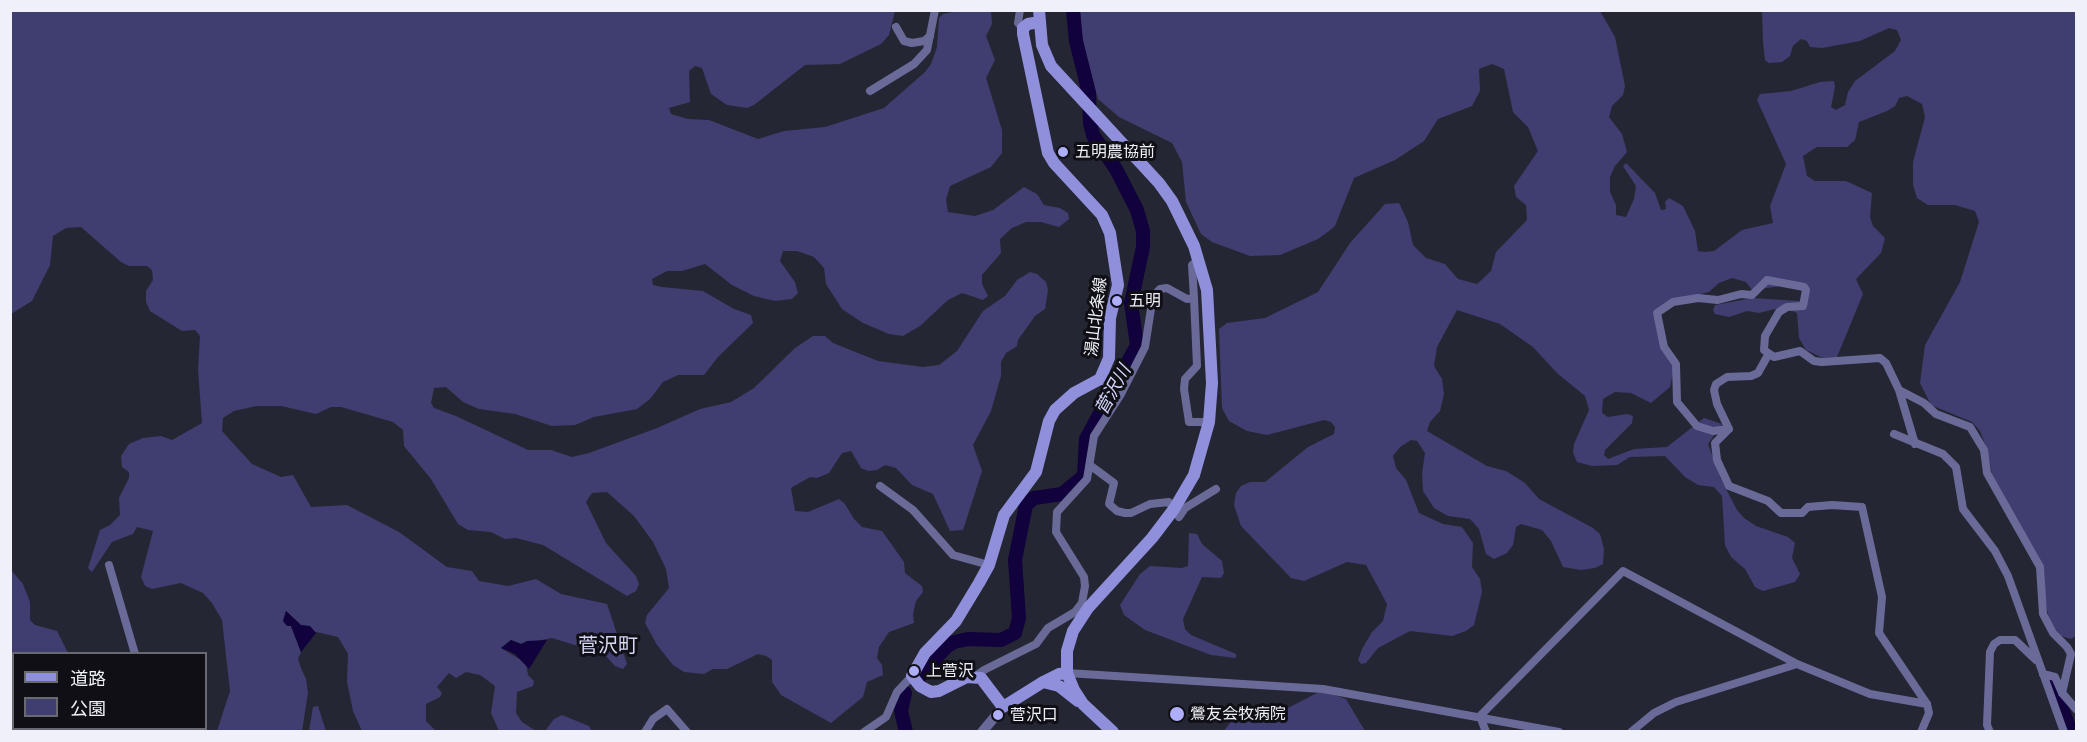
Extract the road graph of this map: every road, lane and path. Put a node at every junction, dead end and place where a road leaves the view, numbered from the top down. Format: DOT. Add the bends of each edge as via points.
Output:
graph roads {
  1 [pos="935,10"];
  2 [pos="1020,10"];
  3 [pos="1039,16"];
  4 [pos="896,27"];
  5 [pos="1023,28"];
  6 [pos="931,35"];
  7 [pos="870,91"];
  8 [pos="1199,259"];
  9 [pos="1194,298"];
  10 [pos="1768,355"];
  11 [pos="1104,382"];
  12 [pos="1899,390"];
  13 [pos="1119,393"];
  14 [pos="1209,422"];
  15 [pos="1729,429"];
  16 [pos="1894,434"];
  17 [pos="1915,444"];
  18 [pos="1091,466"];
  19 [pos="880,486"];
  20 [pos="1216,489"];
  21 [pos="1174,509"];
  22 [pos="108,565"];
  23 [pos="989,565"];
  24 [pos="134,652"];
  25 [pos="2038,662"];
  26 [pos="1797,664"];
  27 [pos="1067,673"];
  28 [pos="2043,674"];
  29 [pos="912,676"];
  30 [pos="976,676"];
  31 [pos="1043,682"];
  32 [pos="2062,693"];
  33 [pos="1927,704"];
  34 [pos="1083,705"];
  35 [pos="1003,707"];
  36 [pos="2076,709"];
  37 [pos="1480,716"];
  38 [pos="645,732"];
  39 [pos="687,732"];
  40 [pos="864,732"];
  41 [pos="982,732"];
  42 [pos="1113,732"];
  43 [pos="1486,732"];
  44 [pos="1559,732"];
  45 [pos="1631,732"];
  46 [pos="1921,732"];
  47 [pos="1990,732"];
  48 [pos="2064,732"];
  1 -- 6 [label="street"];
  2 -- 5 [label="street" via="1018,23"];
  3 -- 5 [label="main road"];
  3 -- 8 [label="main road" via="1042,45 1051,66 1159,183 1184,221"];
  4 -- 6 [label="street" via="904,41 912,43"];
  5 -- 11 [label="main road, 湯山北条線" via="1048,153 1102,215 1110,233 1118,285 1110,318"];
  6 -- 7 [label="street" via="927,50 914,64"];
  8 -- 9 [label="street" via="1192,265"];
  8 -- 14 [label="main road" via="1212,338"];
  9 -- 13 [label="street" via="1167,288 1156,291 1145,347"];
  9 -- 14 [label="street" via="1197,366 1185,379 1184,389 1189,422"];
  10 -- 12 [label="street" via="1774,357 1795,350 1821,362 1880,358"];
  10 -- 15 [label="street" via="1758,373 1727,377 1716,384 1717,404"];
  10 -- 15 [label="street" via="1762,344 1771,322 1783,309 1803,306 1804,286 1767,280 1752,295 1673,302 1657,313 1664,347 1676,364 1677,402 1697,426"];
  11 -- 13 [label="street"];
  11 -- 23 [label="main road, 湯山北条線" via="1074,393 1055,410 1036,472 1004,515"];
  12 -- 17 [label="street"];
  12 -- 32 [label="street" via="1924,403 1935,414 1970,427 1978,438 1987,473 2040,567 2043,614 2071,654"];
  13 -- 18 [label="street" via="1094,436"];
  14 -- 21 [label="main road" via="1194,475"];
  15 -- 33 [label="street" via="1718,437 1715,450 1729,486 1768,501 1781,513 1802,513 1808,507 1832,505 1862,507 1882,597 1879,633"];
  16 -- 17 [label="street"];
  17 -- 25 [label="street" via="1949,457 1956,467 1962,509 1995,551 2008,576"];
  18 -- 21 [label="street" via="1114,483 1109,504 1117,511 1131,513 1158,502 1169,502"];
  18 -- 30 [label="street" via="1083,486 1057,512 1054,525 1084,577 1082,603 1075,612 1048,628 1036,644"];
  19 -- 23 [label="street" via="913,510 954,555"];
  20 -- 21 [label="street" via="1185,508 1179,517"];
  21 -- 27 [label="main road" via="1078,622 1067,651"];
  22 -- 24 [label="street"];
  23 -- 29 [label="main road, 湯山北条線" via="967,605 926,653"];
  25 -- 28 [label="street"];
  25 -- 47 [label="street" via="2014,640 2000,640 1994,645 1990,652"];
  26 -- 33 [label="street" via="1870,694"];
  26 -- 37 [label="street" via="1623,571"];
  26 -- 45 [label="street" via="1676,702 1654,713"];
  27 -- 31 [label="main road"];
  27 -- 34 [label="main road"];
  27 -- 37 [label="street" via="1290,686"];
  28 -- 32 [label="street" via="2055,677"];
  28 -- 48 [label="street"];
  29 -- 30 [label="main road" via="931,692"];
  29 -- 40 [label="street" via="897,692 886,717"];
  30 -- 35 [label="main road" via="985,681"];
  31 -- 34 [label="main road" via="1059,686"];
  31 -- 35 [label="main road"];
  32 -- 36 [label="street"];
  33 -- 46 [label="street" via="1929,713"];
  34 -- 42 [label="main road"];
  35 -- 41 [label="street"];
  37 -- 43 [label="street"];
  37 -- 44 [label="street"];
  38 -- 39 [label="street" via="652,719 667,709"];
}
